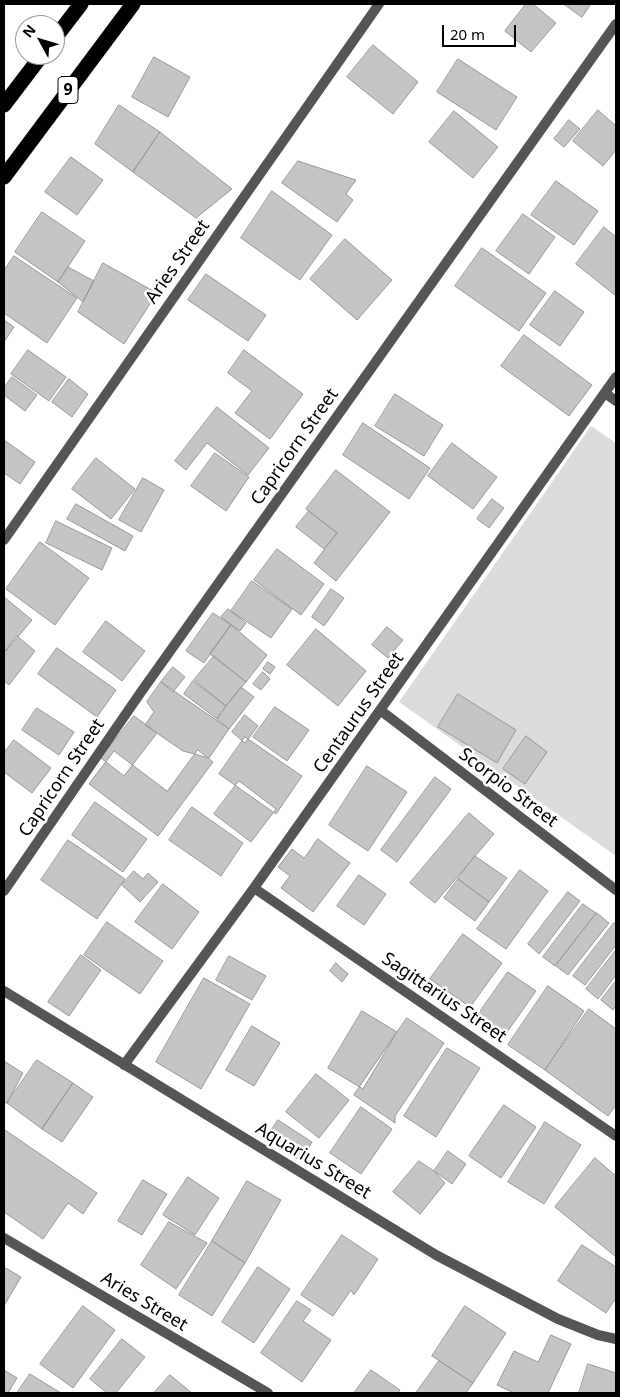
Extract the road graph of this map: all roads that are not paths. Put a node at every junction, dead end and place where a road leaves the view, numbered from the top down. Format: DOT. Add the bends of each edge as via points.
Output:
graph roads {
  1 [pos="81,4"];
  2 [pos="132,4"];
  3 [pos="380,4"];
  4 [pos="616,24"];
  5 [pos="65,25"];
  6 [pos="34,65"];
  7 [pos="4,105"];
  8 [pos="4,177"];
  9 [pos="616,377"];
  10 [pos="605,393"];
  11 [pos="616,401"];
  12 [pos="4,540"];
  13 [pos="380,710"];
  14 [pos="254,888"];
  15 [pos="616,890"];
  16 [pos="4,891"];
  17 [pos="4,991"];
  18 [pos="124,1065"];
  19 [pos="616,1136"];
  20 [pos="4,1238"];
  21 [pos="616,1339"];
  22 [pos="262,1392"];
  1 -- 5 [label="highway"];
  2 -- 8 [label="highway, 9"];
  3 -- 12 [label="street, Aries Street"];
  4 -- 16 [label="street, Capricorn Street" via="141,692"];
  6 -- 7 [label="highway, 9"];
  9 -- 10 [label="street, Centaurus Street"];
  10 -- 11 [label="street"];
  10 -- 13 [label="street, Centaurus Street"];
  13 -- 14 [label="street, Centaurus Street"];
  13 -- 15 [label="street, Scorpio Street"];
  14 -- 18 [label="street, Centaurus Street"];
  14 -- 19 [label="street, Sagittarius Street"];
  17 -- 18 [label="street, Aquarius Street"];
  18 -- 21 [label="street, Aquarius Street" via="436,1255 558,1319"];
  20 -- 22 [label="street, Aries Street"];
}
